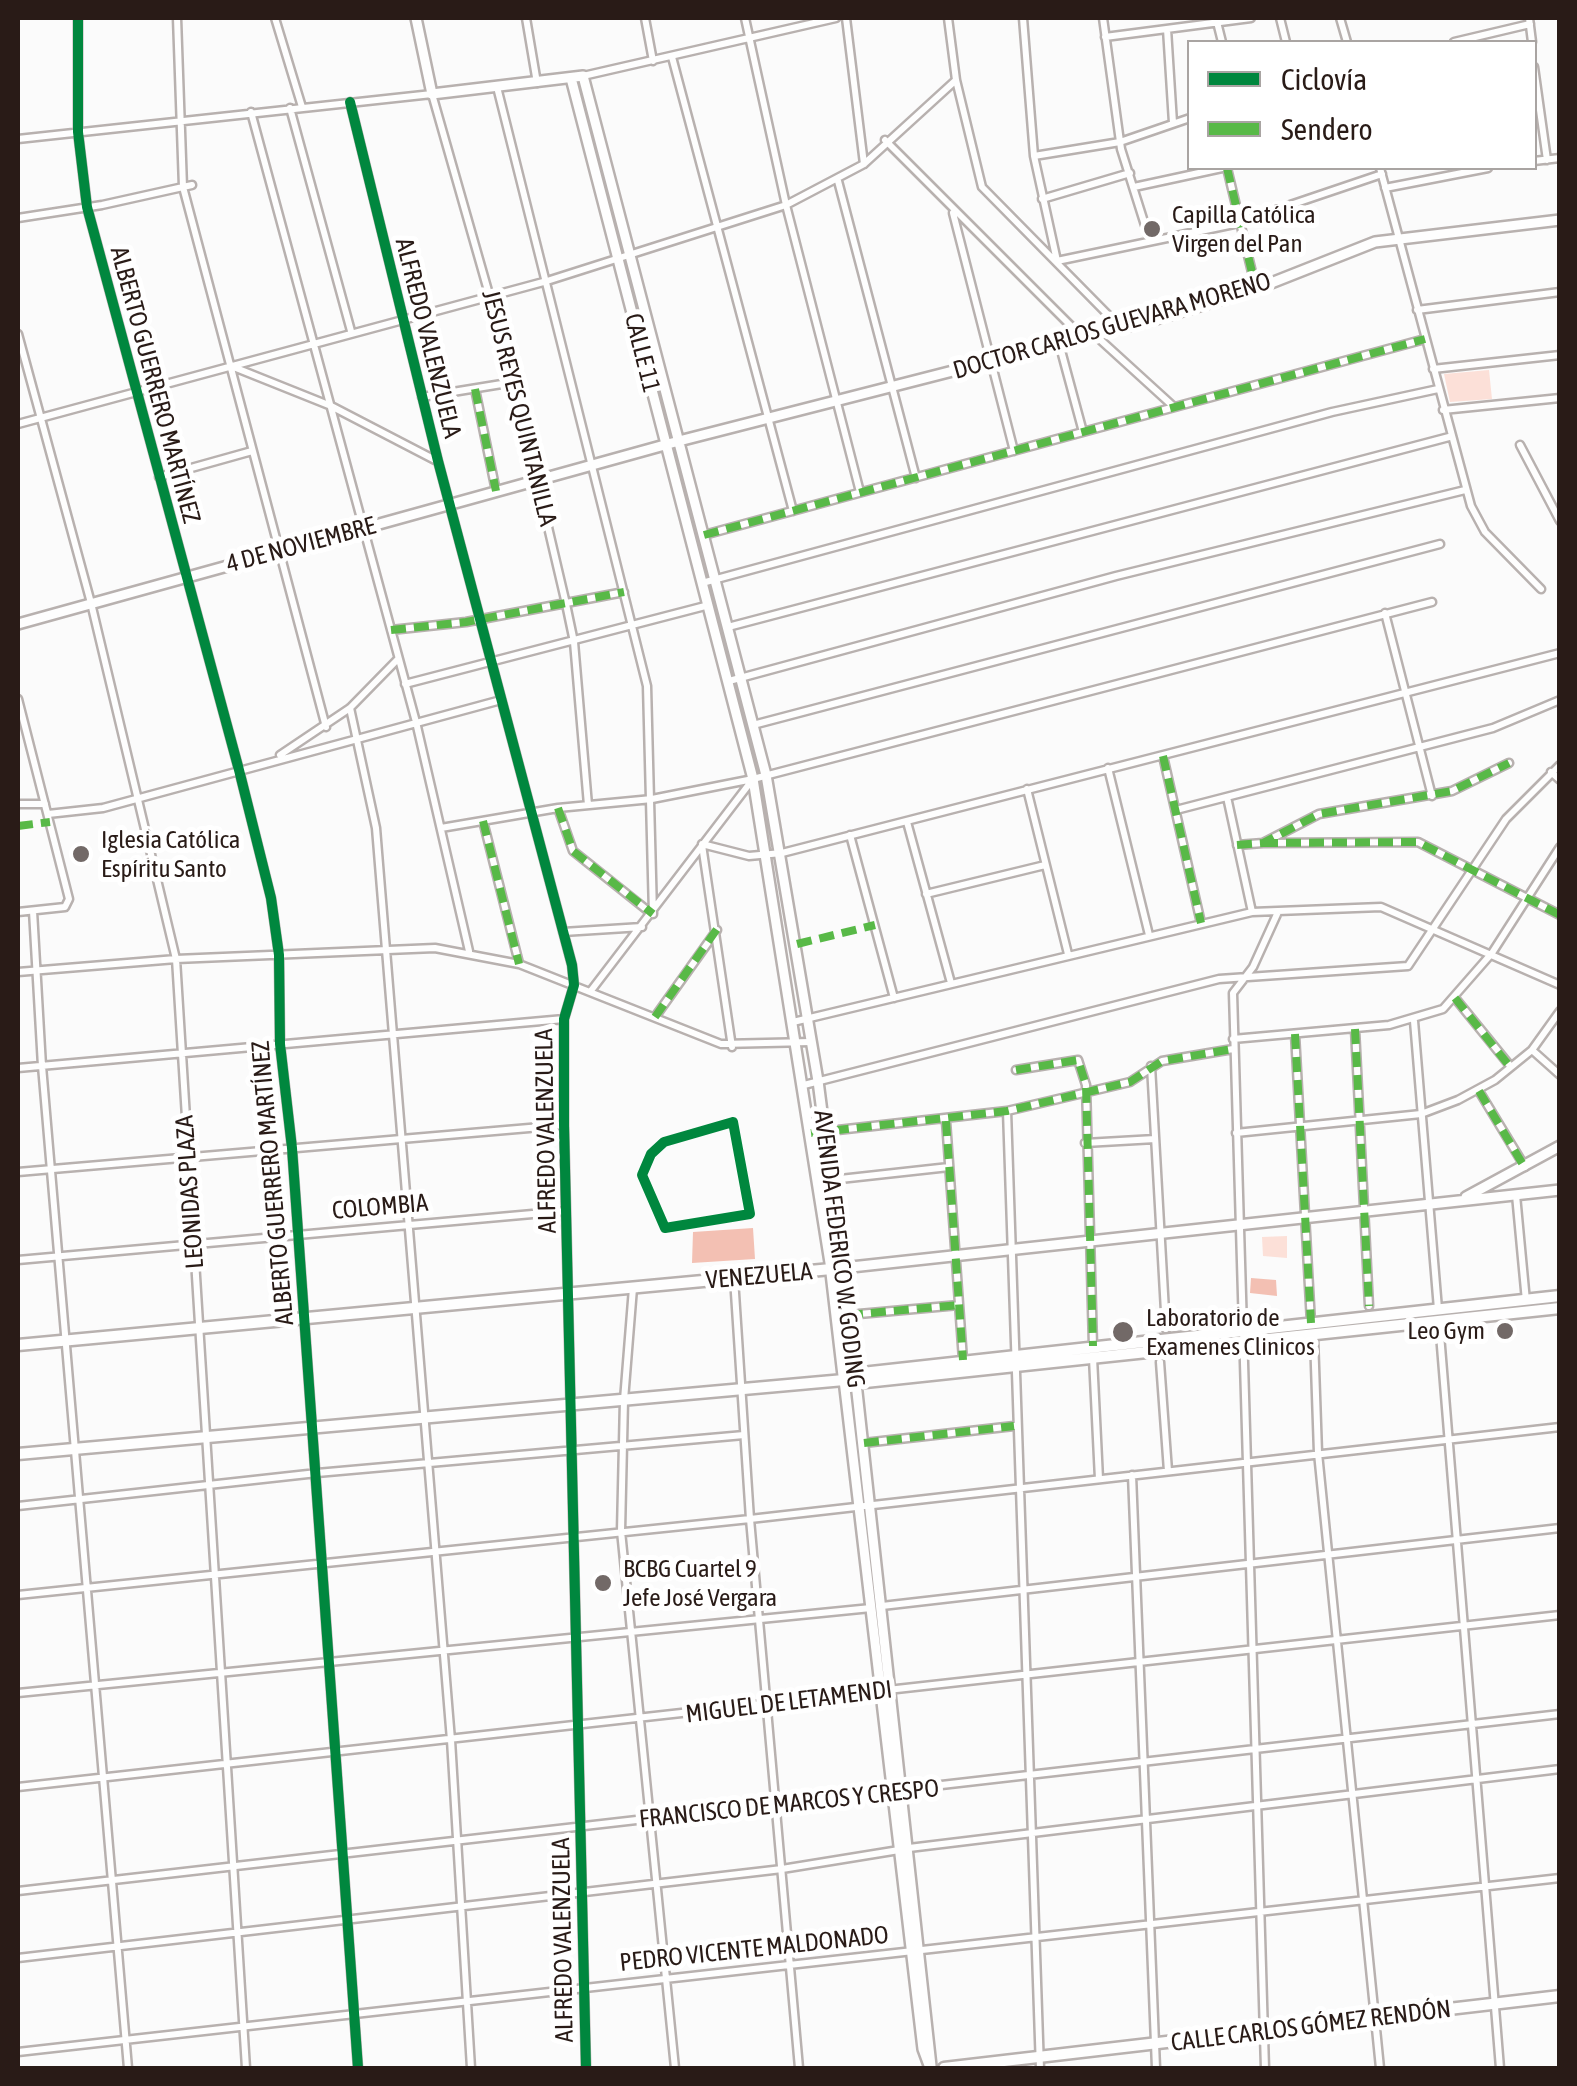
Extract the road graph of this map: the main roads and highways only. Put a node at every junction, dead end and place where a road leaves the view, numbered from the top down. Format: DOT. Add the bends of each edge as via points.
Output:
graph roads {
  1 [pos="836,1268"];
  2 [pos="1560,1296"];
  3 [pos="1560,1308"];
  4 [pos="18,1346"];
  5 [pos="1093,1352"];
  6 [pos="1014,1361"];
  7 [pos="856,1378"];
  8 [pos="844,1380"];
  9 [pos="18,1454"];
  10 [pos="1560,1996"];
  11 [pos="1040,2063"];
  12 [pos="944,2068"];
  1 -- 4 [label="main road, VENEZUELA"];
  1 -- 7 [label="main road, AVENIDA FEDERICO W. GODING"];
  1 -- 8 [label="main road, AVENIDA FEDERICO W. GODING"];
  2 -- 5 [label="main road" via="1242,1329"];
  3 -- 5 [label="main road" via="1314,1337"];
  5 -- 6 [label="main road"];
  6 -- 7 [label="main road"];
  6 -- 7 [label="main road" via="963,1360"];
  7 -- 8 [label="main road"];
  8 -- 9 [label="main road"];
  10 -- 11 [label="main road, CALLE CARLOS GÓMEZ RENDÓN"];
  11 -- 12 [label="main road, CALLE CARLOS GÓMEZ RENDÓN"];
}
